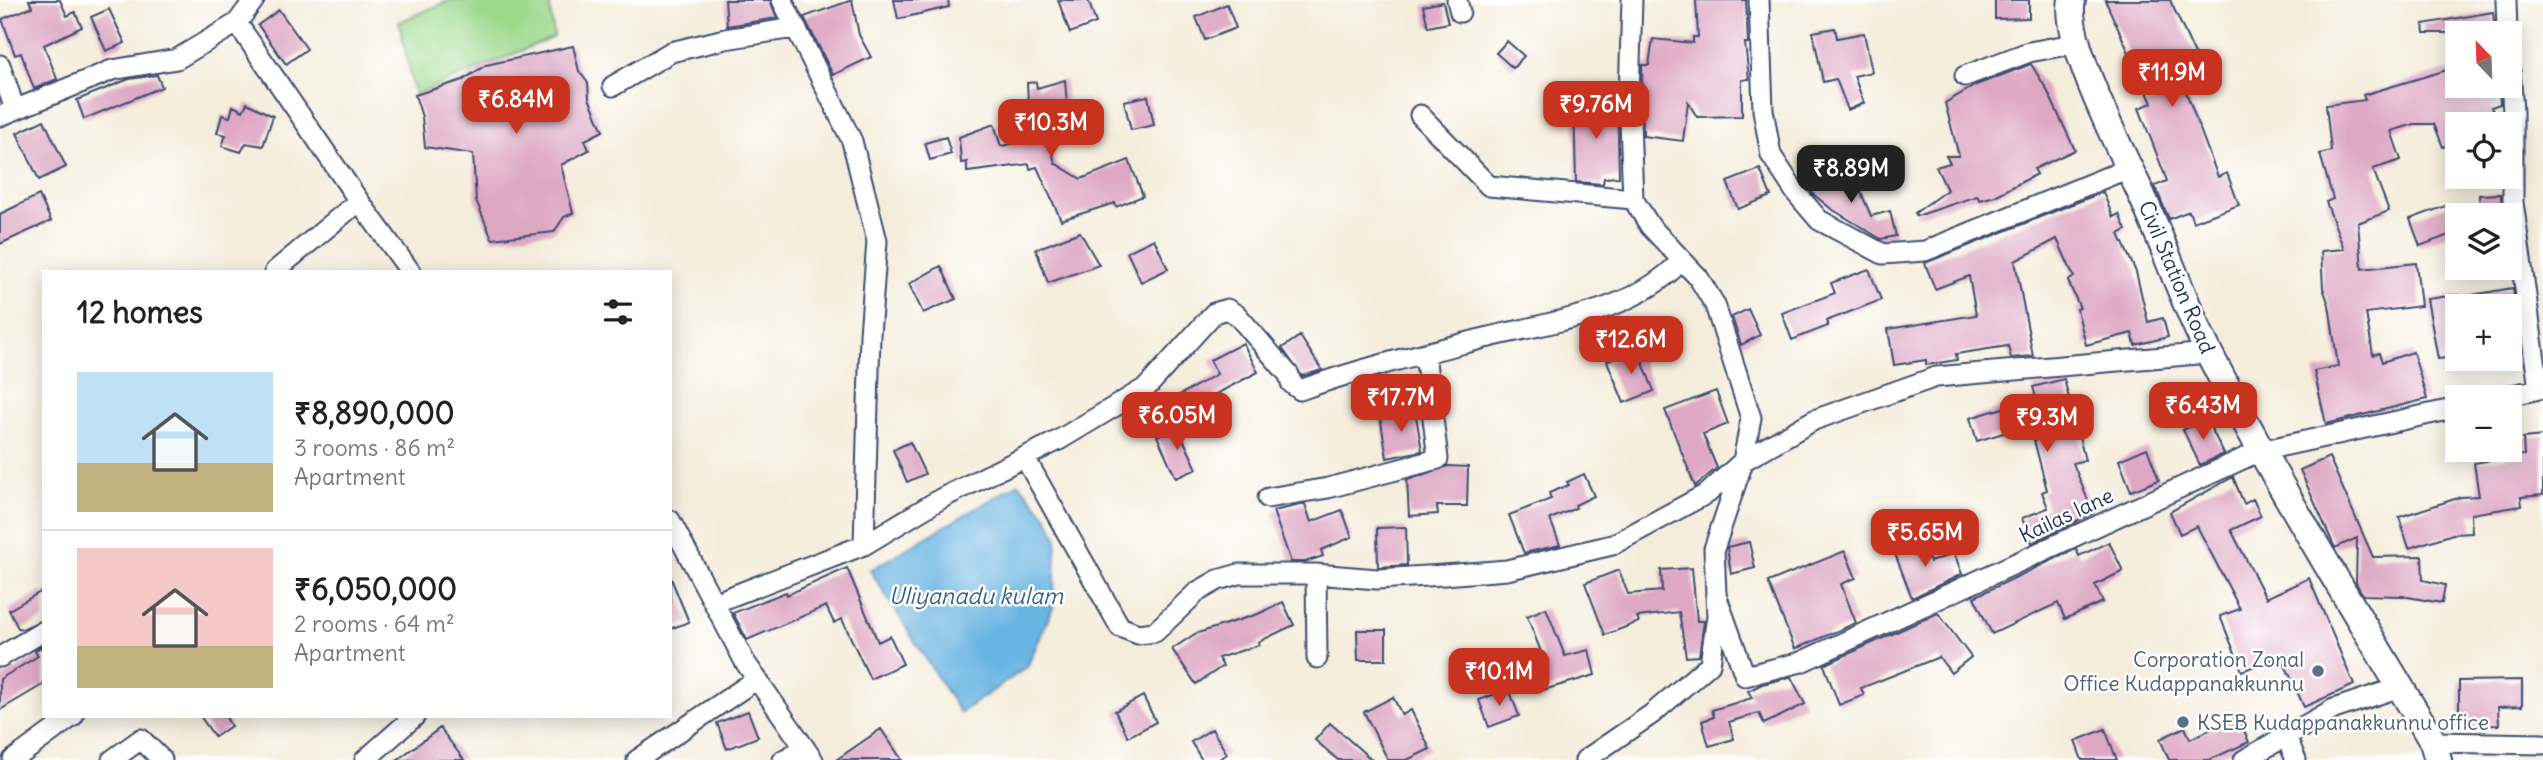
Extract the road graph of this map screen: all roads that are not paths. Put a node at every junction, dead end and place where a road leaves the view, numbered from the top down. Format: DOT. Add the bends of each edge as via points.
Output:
graph roads {
  1 [pos="254,0"];
  2 [pos="782,0"];
  3 [pos="1632,0"];
  4 [pos="1759,0"];
  5 [pos="2072,0"];
  6 [pos="2506,0"];
  7 [pos="2507,21"];
  8 [pos="237,23"];
  9 [pos="794,28"];
  10 [pos="2079,43"];
  11 [pos="0,65"];
  12 [pos="1965,76"];
  13 [pos="613,86"];
  14 [pos="2511,98"];
  15 [pos="7,113"];
  16 [pos="1420,115"];
  17 [pos="2129,168"];
  18 [pos="1633,199"];
  19 [pos="359,201"];
  20 [pos="1682,260"];
  21 [pos="276,270"];
  22 [pos="409,270"];
  23 [pos="1425,354"];
  24 [pos="2209,354"];
  25 [pos="2541,388"];
  26 [pos="2522,393"];
  27 [pos="2445,411"];
  28 [pos="2260,451"];
  29 [pos="1025,458"];
  30 [pos="1743,461"];
  31 [pos="1268,498"];
  32 [pos="672,529"];
  33 [pos="864,545"];
  34 [pos="1316,574"];
  35 [pos="1716,595"];
  36 [pos="714,603"];
  37 [pos="42,632"];
  38 [pos="0,657"];
  39 [pos="1317,658"];
  40 [pos="757,679"];
  41 [pos="2400,687"];
  42 [pos="70,718"];
  43 [pos="413,718"];
  44 [pos="2286,736"];
  45 [pos="2543,744"];
  46 [pos="2435,751"];
  47 [pos="809,754"];
  48 [pos="13,760"];
  49 [pos="112,760"];
  50 [pos="162,760"];
  51 [pos="365,760"];
  52 [pos="637,760"];
  53 [pos="783,760"];
  54 [pos="1586,760"];
  55 [pos="2244,760"];
  56 [pos="2297,760"];
  1 -- 8 [label="street"];
  2 -- 9 [label="street"];
  3 -- 18 [label="street"];
  4 -- 17 [label="street" via="1763,110 1771,155 1819,220 1883,254 1925,251"];
  5 -- 10 [label="main road, Civil Station Road" via="2073,29"];
  6 -- 7 [label="street"];
  8 -- 15 [label="street" via="177,59 113,70"];
  8 -- 19 [label="street"];
  9 -- 13 [label="street" via="671,52"];
  9 -- 33 [label="street" via="852,141 877,241"];
  10 -- 12 [label="street" via="2029,52"];
  10 -- 17 [label="main road, Civil Station Road" via="2106,124"];
  11 -- 15 [label="street"];
  14 -- 25 [label="street" via="2513,202"];
  16 -- 18 [label="street" via="1489,186"];
  17 -- 24 [label="main road, Civil Station Road"];
  18 -- 20 [label="street" via="1650,226"];
  19 -- 21 [label="street"];
  19 -- 22 [label="street"];
  20 -- 23 [label="street" via="1668,275 1615,304"];
  20 -- 30 [label="street" via="1715,304 1727,337 1751,418"];
  23 -- 29 [label="street" via="1300,390 1227,309 1214,313 1147,387"];
  23 -- 31 [label="street" via="1438,459 1328,488"];
  24 -- 28 [label="main road, Civil Station Road"];
  24 -- 30 [label="street" via="1936,377 1814,420"];
  25 -- 26 [label="street"];
  27 -- 28 [label="street, Kailas lane"];
  28 -- 35 [label="street, Kailas lane" via="1790,664 1745,676"];
  28 -- 41 [label="main road, Civil Station Road"];
  29 -- 33 [label="street" via="942,498"];
  29 -- 34 [label="street" via="1120,627 1138,634 1156,632 1197,592 1218,580 1259,572"];
  30 -- 34 [label="street" via="1708,493 1612,545 1507,570 1377,579"];
  30 -- 35 [label="street" via="1714,549"];
  32 -- 36 [label="street"];
  33 -- 36 [label="street"];
  34 -- 39 [label="street"];
  35 -- 54 [label="street" via="1710,664 1652,714"];
  36 -- 40 [label="street"];
  37 -- 38 [label="street"];
  40 -- 47 [label="street"];
  40 -- 52 [label="street"];
  41 -- 44 [label="street" via="2334,709"];
  41 -- 46 [label="main road, Civil Station Road"];
  42 -- 48 [label="street"];
  43 -- 51 [label="street"];
  44 -- 55 [label="street"];
  44 -- 56 [label="street"];
  45 -- 46 [label="street"];
  47 -- 53 [label="street"];
  49 -- 50 [label="street" via="141,738"];
}
